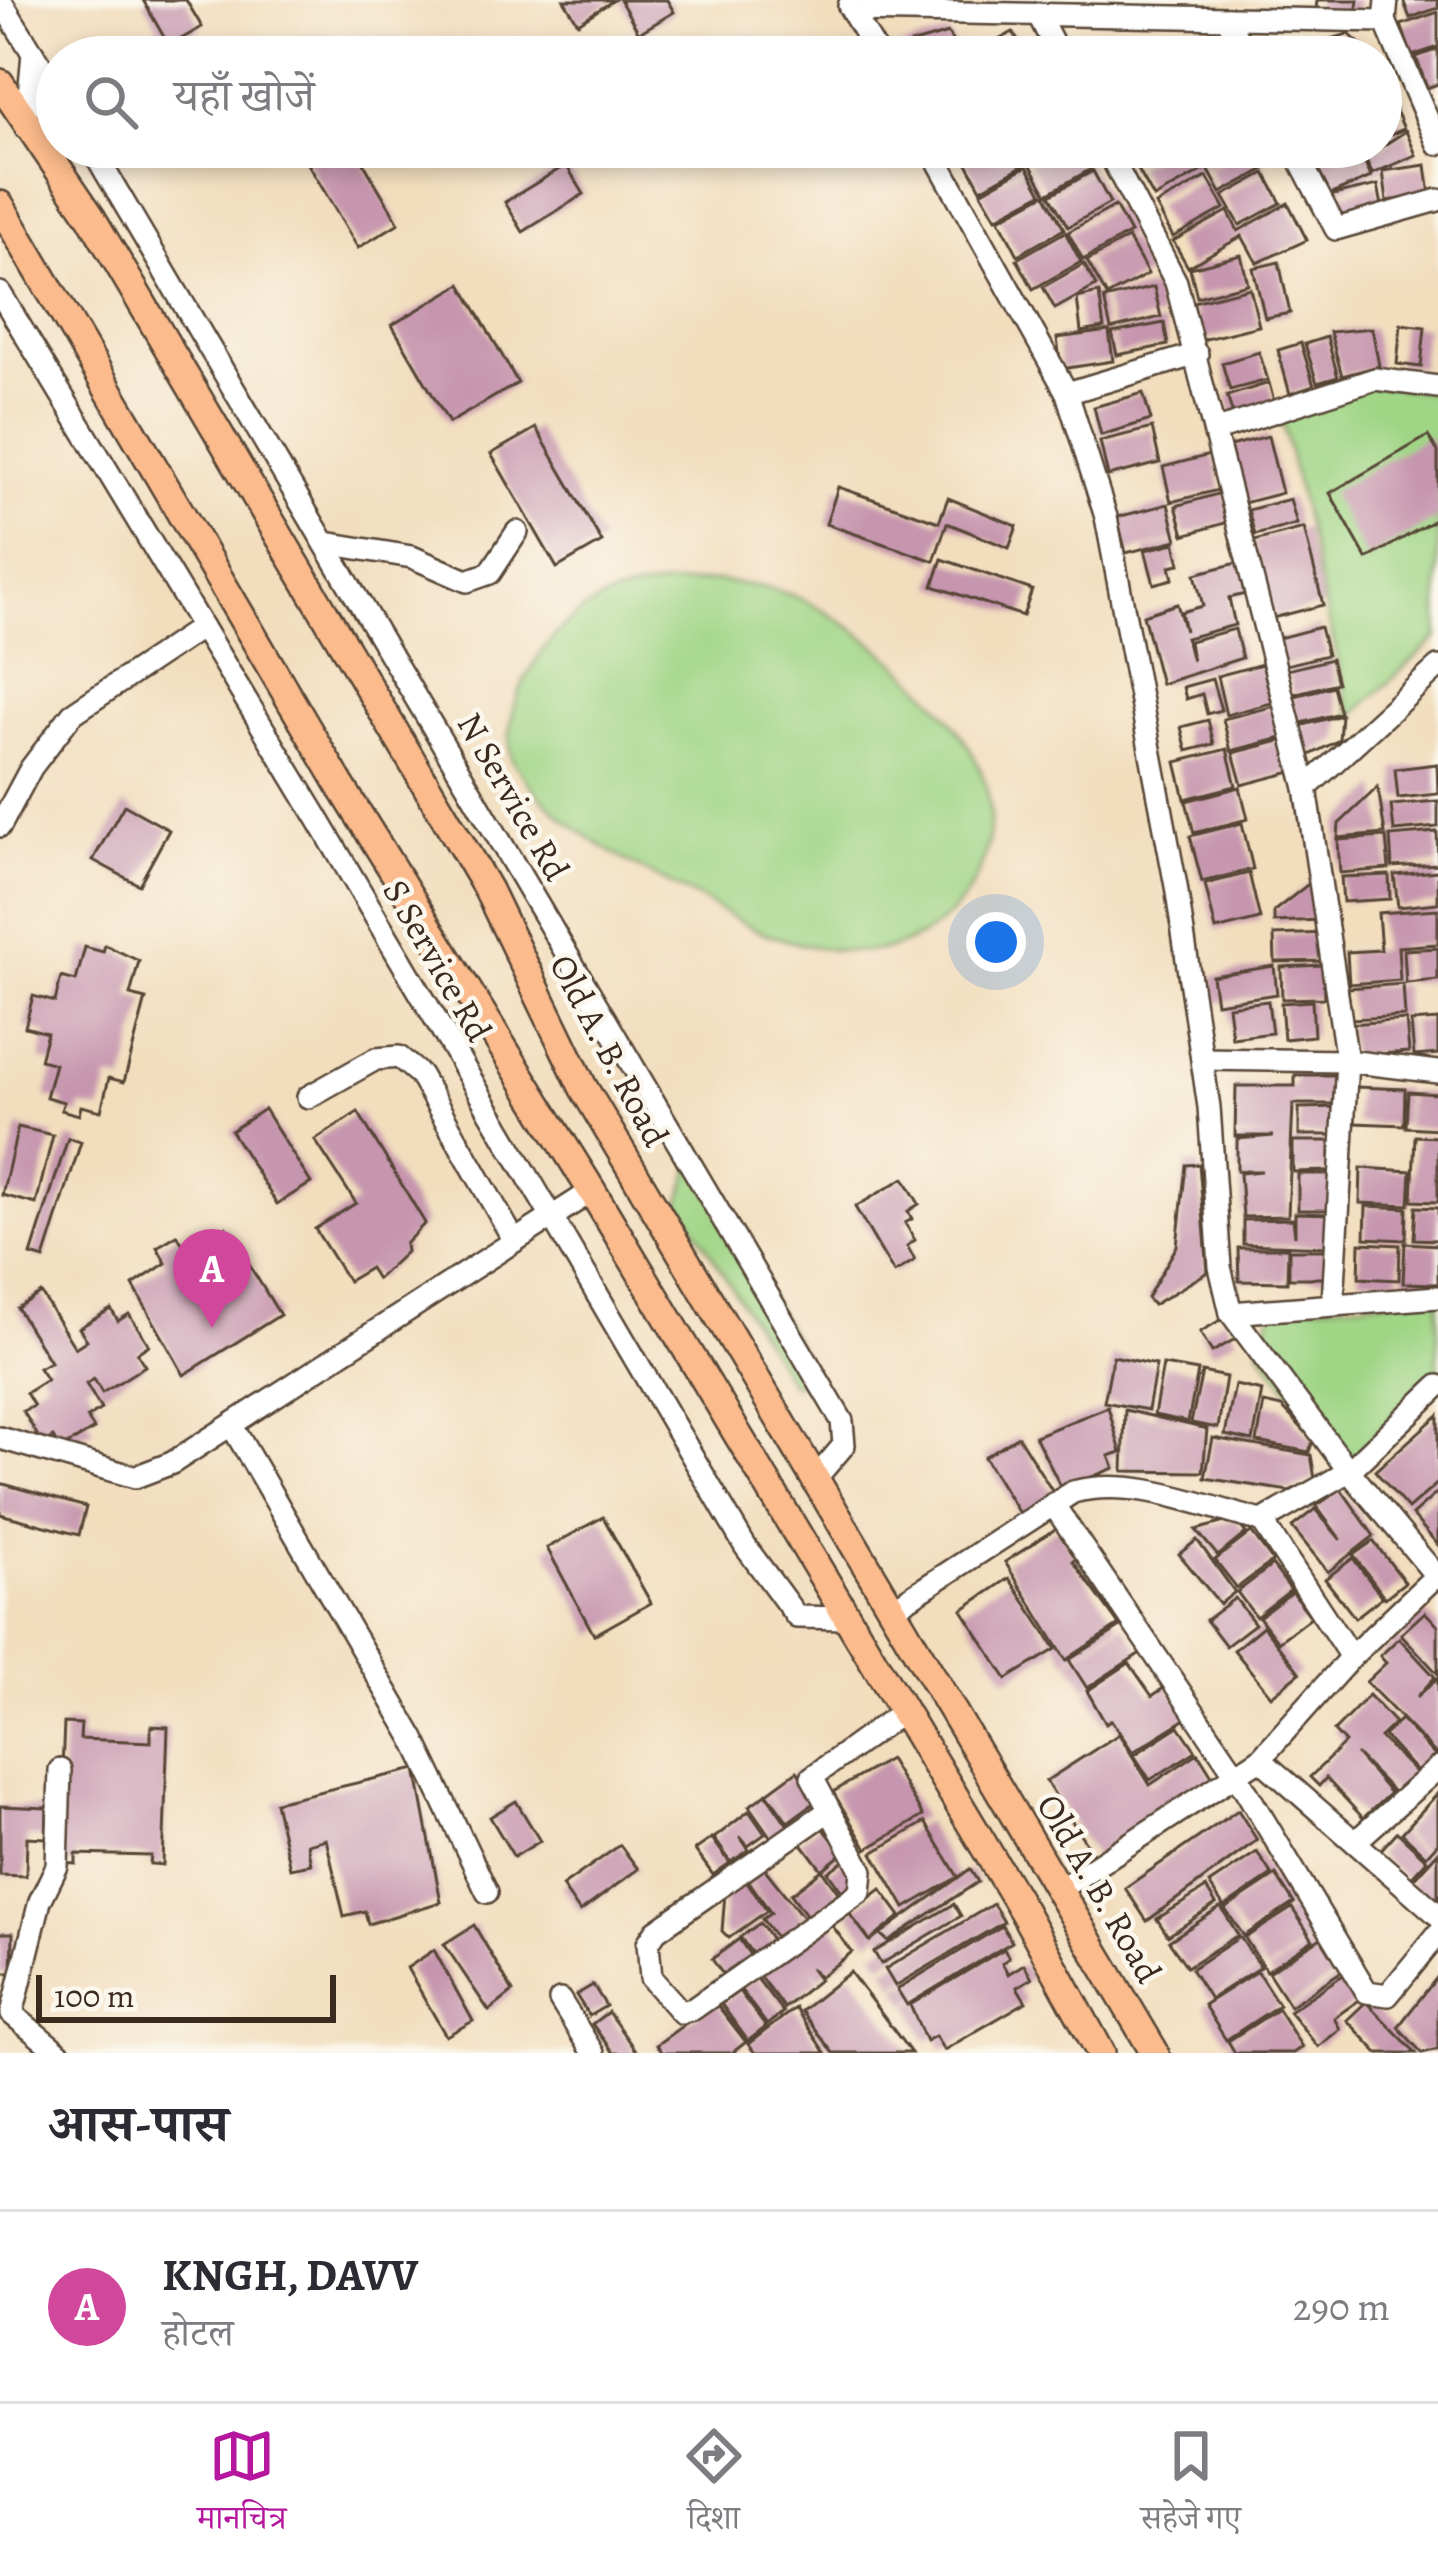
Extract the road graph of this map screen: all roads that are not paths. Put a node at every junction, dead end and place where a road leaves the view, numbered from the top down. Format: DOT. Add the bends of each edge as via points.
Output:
graph roads {
  1 [pos="0,0"];
  2 [pos="849,6"];
  3 [pos="1259,9"];
  4 [pos="1386,10"];
  5 [pos="1038,14"];
  6 [pos="1227,18"];
  7 [pos="867,36"];
  8 [pos="1049,36"];
  9 [pos="1236,36"];
  10 [pos="1402,51"];
  11 [pos="33,53"];
  12 [pos="36,58"];
  13 [pos="0,83"];
  14 [pos="26,128"];
  15 [pos="36,142"];
  16 [pos="1438,144"];
  17 [pos="55,168"];
  18 [pos="103,168"];
  19 [pos="942,168"];
  20 [pos="1117,168"];
  21 [pos="1304,168"];
  22 [pos="1438,200"];
  23 [pos="0,205"];
  24 [pos="0,293"];
  25 [pos="1197,355"];
  26 [pos="1438,388"];
  27 [pos="1067,393"];
  28 [pos="1217,430"];
  29 [pos="517,532"];
  30 [pos="326,542"];
  31 [pos="202,627"];
  32 [pos="1438,668"];
  33 [pos="1306,788"];
  34 [pos="0,826"];
  35 [pos="1202,1059"];
  36 [pos="1347,1061"];
  37 [pos="1438,1072"];
  38 [pos="308,1097"];
  39 [pos="592,1191"];
  40 [pos="549,1217"];
  41 [pos="514,1240"];
  42 [pos="1438,1297"];
  43 [pos="1333,1303"];
  44 [pos="1231,1312"];
  45 [pos="1438,1386"];
  46 [pos="232,1426"];
  47 [pos="0,1438"];
  48 [pos="1349,1471"];
  49 [pos="815,1479"];
  50 [pos="1053,1504"];
  51 [pos="1262,1521"];
  52 [pos="1437,1576"];
  53 [pos="892,1609"];
  54 [pos="845,1618"];
  55 [pos="1351,1658"];
  56 [pos="902,1712"];
  57 [pos="1260,1760"];
  58 [pos="1438,1768"];
  59 [pos="60,1770"];
  60 [pos="1237,1776"];
  61 [pos="827,1812"];
  62 [pos="1354,1842"];
  63 [pos="1058,1891"];
  64 [pos="487,1892"];
  65 [pos="1438,1915"];
  66 [pos="1438,1934"];
  67 [pos="560,2000"];
  68 [pos="59,2053"];
  69 [pos="593,2053"];
  70 [pos="1101,2053"];
  71 [pos="1155,2053"];
  1 -- 11 [label="street"];
  2 -- 5 [label="street"];
  2 -- 7 [label="street"];
  3 -- 4 [label="street"];
  3 -- 6 [label="street"];
  5 -- 6 [label="street"];
  5 -- 8 [label="street"];
  6 -- 9 [label="street"];
  10 -- 16 [label="street"];
  11 -- 12 [label="street"];
  11 -- 14 [label="street"];
  13 -- 14 [label="main road, Old A. B. Road"];
  14 -- 15 [label="main road, Old A. B. Road"];
  17 -- 49 [label="main road, Old A. B. Road" via="488,890 583,1087"];
  18 -- 30 [label="street, N Service Rd"];
  19 -- 27 [label="street"];
  20 -- 25 [label="street" via="1176,282"];
  21 -- 22 [label="street" via="1336,229"];
  23 -- 39 [label="main road"];
  24 -- 31 [label="street, S Service Rd"];
  25 -- 27 [label="street"];
  25 -- 28 [label="street"];
  26 -- 28 [label="street" via="1376,379"];
  27 -- 35 [label="street" via="1106,517"];
  28 -- 33 [label="street"];
  29 -- 30 [label="street" via="490,573 467,580 412,557"];
  30 -- 49 [label="street, N Service Rd" via="842,1421 844,1445"];
  31 -- 34 [label="street" via="72,714"];
  31 -- 40 [label="street, S Service Rd"];
  32 -- 33 [label="street"];
  33 -- 36 [label="street"];
  35 -- 36 [label="street"];
  35 -- 44 [label="street"];
  36 -- 37 [label="street"];
  36 -- 43 [label="street"];
  38 -- 41 [label="street" via="376,1059 399,1057 420,1075"];
  39 -- 40 [label="street"];
  39 -- 54 [label="main road"];
  40 -- 41 [label="street"];
  40 -- 54 [label="street, S Service Rd" via="745,1546 797,1617"];
  41 -- 46 [label="street"];
  42 -- 43 [label="street"];
  43 -- 44 [label="street"];
  44 -- 48 [label="street"];
  45 -- 48 [label="street"];
  46 -- 47 [label="street" via="135,1477"];
  46 -- 64 [label="street" via="414,1739"];
  48 -- 51 [label="street"];
  48 -- 52 [label="street"];
  49 -- 53 [label="main road, Old A. B. Road"];
  50 -- 51 [label="street" via="1073,1492 1124,1485"];
  50 -- 53 [label="street"];
  50 -- 60 [label="street"];
  51 -- 55 [label="street"];
  52 -- 55 [label="street"];
  53 -- 63 [label="main road, Old A. B. Road"];
  54 -- 56 [label="main road"];
  55 -- 57 [label="street"];
  56 -- 61 [label="street" via="812,1777"];
  56 -- 70 [label="main road"];
  57 -- 60 [label="street"];
  57 -- 62 [label="street"];
  58 -- 62 [label="street"];
  59 -- 68 [label="street" via="57,1866 40,1901 12,2014"];
  60 -- 63 [label="street"];
  60 -- 66 [label="street" via="1367,1992 1388,1995"];
  61 -- 61 [label="street" via="656,1931 648,1943 651,1978 681,2012 860,1892 862,1871"];
  62 -- 65 [label="street"];
  63 -- 71 [label="main road, Old A. B. Road"];
  67 -- 69 [label="street"];
}
